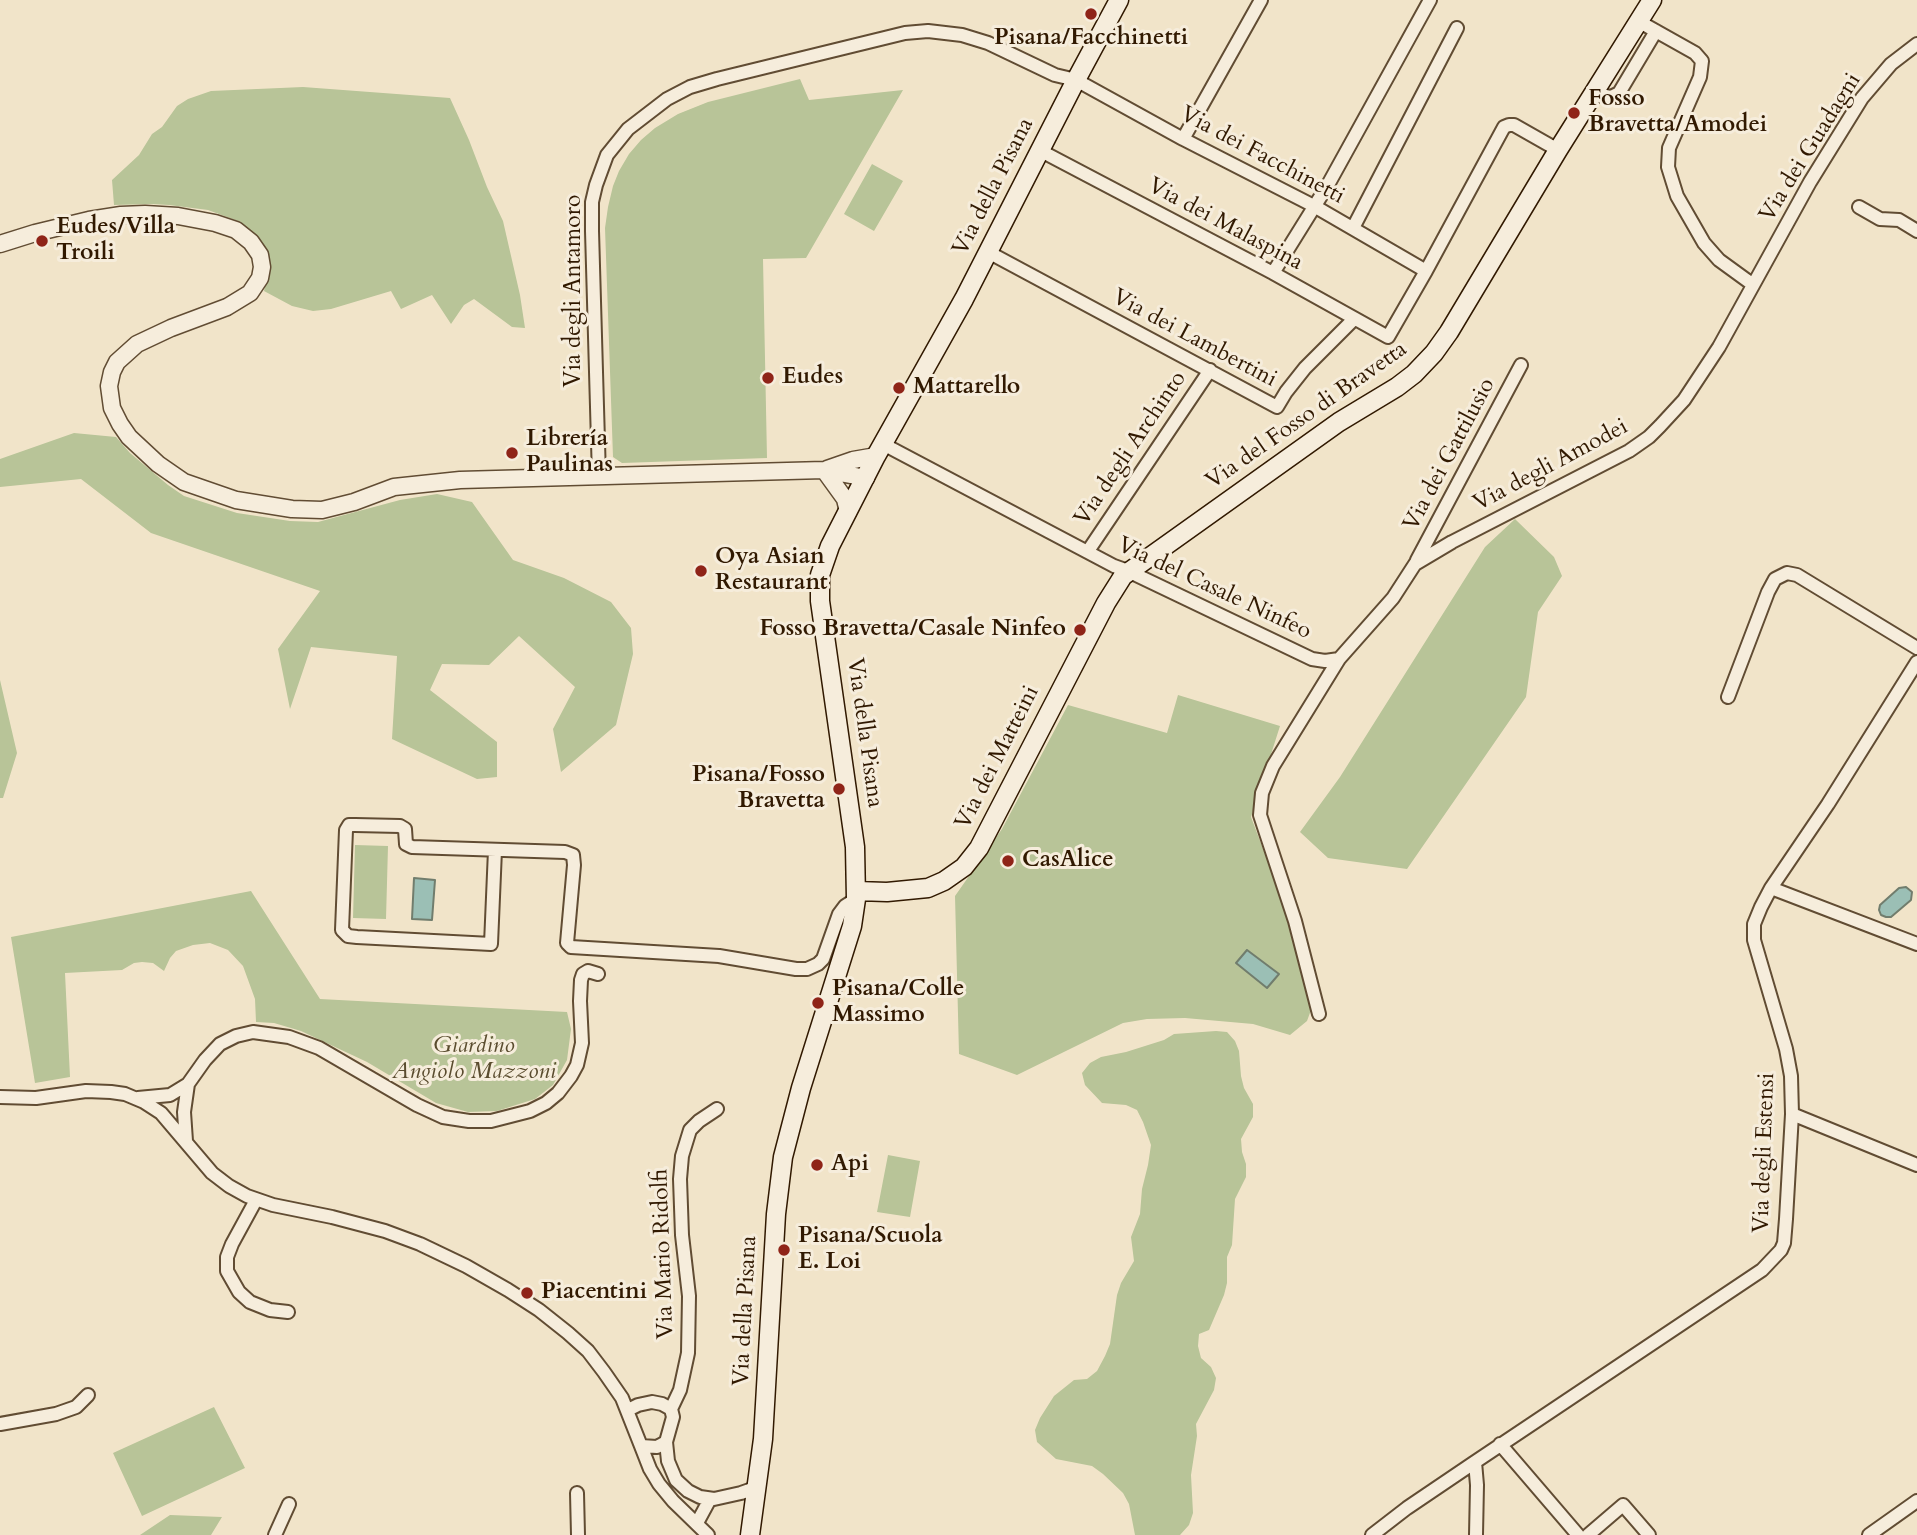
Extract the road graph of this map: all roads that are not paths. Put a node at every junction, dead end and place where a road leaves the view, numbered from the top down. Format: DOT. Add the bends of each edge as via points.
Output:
graph roads {
  1 [pos="1119,0"];
  2 [pos="1261,0"];
  3 [pos="1430,0"];
  4 [pos="1652,0"];
  5 [pos="1638,21"];
  6 [pos="1457,28"];
  7 [pos="1656,31"];
  8 [pos="1917,44"];
  9 [pos="1076,80"];
  10 [pos="1593,93"];
  11 [pos="1183,139"];
  12 [pos="1558,150"];
  13 [pos="1041,151"];
  14 [pos="1314,206"];
  15 [pos="1859,207"];
  16 [pos="1353,229"];
  17 [pos="1917,230"];
  18 [pos="0,244"];
  19 [pos="988,253"];
  20 [pos="1426,271"];
  21 [pos="1273,273"];
  22 [pos="1752,284"];
  23 [pos="1354,319"];
  24 [pos="1521,365"];
  25 [pos="1210,370"];
  26 [pos="879,450"];
  27 [pos="824,470"];
  28 [pos="599,477"];
  29 [pos="866,478"];
  30 [pos="848,512"];
  31 [pos="1088,551"];
  32 [pos="1415,564"];
  33 [pos="1128,571"];
  34 [pos="1917,648"];
  35 [pos="1339,659"];
  36 [pos="1917,662"];
  37 [pos="1728,697"];
  38 [pos="495,850"];
  39 [pos="1771,888"];
  40 [pos="857,895"];
  41 [pos="1917,944"];
  42 [pos="598,974"];
  43 [pos="1319,1014"];
  44 [pos="188,1084"];
  45 [pos="0,1097"];
  46 [pos="134,1098"];
  47 [pos="717,1109"];
  48 [pos="1792,1114"];
  49 [pos="186,1141"];
  50 [pos="1917,1165"];
  51 [pos="256,1200"];
  52 [pos="288,1312"];
  53 [pos="88,1395"];
  54 [pos="671,1409"];
  55 [pos="628,1410"];
  56 [pos="0,1424"];
  57 [pos="666,1443"];
  58 [pos="1500,1444"];
  59 [pos="641,1446"];
  60 [pos="1475,1462"];
  61 [pos="758,1487"];
  62 [pos="577,1493"];
  63 [pos="710,1499"];
  64 [pos="1917,1502"];
  65 [pos="289,1504"];
  66 [pos="697,1522"];
  67 [pos="275,1535"];
  68 [pos="578,1535"];
  69 [pos="708,1535"];
  70 [pos="750,1535"];
  71 [pos="1372,1535"];
  72 [pos="1476,1535"];
  73 [pos="1577,1535"];
  74 [pos="1588,1535"];
  75 [pos="1649,1535"];
  76 [pos="1869,1535"];
  1 -- 9 [label="main road, Via della Pisana"];
  2 -- 11 [label="street"];
  3 -- 14 [label="street"];
  4 -- 5 [label="main road, Via del Fosso di Bravetta"];
  5 -- 7 [label="street"];
  5 -- 10 [label="main road, Via del Fosso di Bravetta"];
  6 -- 16 [label="street"];
  7 -- 10 [label="street" via="1619,93 1611,97"];
  7 -- 22 [label="street" via="1695,53 1703,65 1668,153 1673,187 1709,250"];
  8 -- 22 [label="street, Via dei Guadagni" via="1891,64 1863,98"];
  9 -- 11 [label="street, Via dei Facchinetti"];
  9 -- 13 [label="main road, Via della Pisana"];
  9 -- 28 [label="street, Via degli Antamoro" via="971,37 916,32 717,79 678,93 642,117 607,155 592,202"];
  10 -- 12 [label="main road, Via del Fosso di Bravetta"];
  11 -- 14 [label="street, Via dei Facchinetti"];
  12 -- 20 [label="street" via="1514,125 1504,127"];
  12 -- 33 [label="main road, Via del Fosso di Bravetta" via="1449,332 1421,367"];
  13 -- 19 [label="main road, Via della Pisana"];
  13 -- 21 [label="street, Via dei Malaspina"];
  14 -- 16 [label="street, Via dei Facchinetti"];
  14 -- 21 [label="street"];
  15 -- 17 [label="street"];
  16 -- 20 [label="street, Via dei Facchinetti"];
  18 -- 28 [label="street" via="89,220 145,214 215,223 236,230 254,245 262,267 250,293 137,344 121,358 110,377 111,402 129,437 158,464 195,486 258,505 314,510 417,483"];
  19 -- 25 [label="street, Via dei Lambertini"];
  19 -- 26 [label="main road, Via della Pisana"];
  20 -- 23 [label="street, Via dei Malaspina" via="1388,337"];
  21 -- 23 [label="street, Via dei Malaspina"];
  22 -- 32 [label="street, Via degli Amodei" via="1693,387 1649,437"];
  23 -- 25 [label="street, Via dei Lambertini" via="1305,368 1277,407"];
  24 -- 32 [label="street, Via dei Gattilusio"];
  25 -- 31 [label="street, Via degli Archinto"];
  26 -- 27 [label="street"];
  26 -- 29 [label="main road, Via della Pisana"];
  26 -- 31 [label="street, Via del Casale Ninfeo"];
  27 -- 28 [label="street"];
  27 -- 29 [label="street"];
  27 -- 30 [label="street" via="845,499"];
  29 -- 30 [label="main road, Via della Pisana"];
  30 -- 40 [label="main road, Via della Pisana" via="823,564 819,595 853,833"];
  31 -- 33 [label="street, Via del Casale Ninfeo"];
  32 -- 35 [label="street, Via degli Amodei" via="1393,598"];
  33 -- 35 [label="street, Via del Casale Ninfeo" via="1312,659"];
  33 -- 40 [label="main road, Via dei Matteini" via="1106,603 970,861 928,888"];
  34 -- 37 [label="street" via="1787,573 1775,579 1768,592"];
  35 -- 43 [label="street" via="1273,766 1262,793 1260,816 1295,921"];
  36 -- 39 [label="street, Via degli Estensi"];
  38 -- 38 [label="street" via="412,847 406,844 405,829 400,826 349,825 342,930 357,937 491,944"];
  38 -- 40 [label="street" via="573,855 567,943 571,947 719,956 807,969 823,959 839,915"];
  39 -- 41 [label="street"];
  39 -- 48 [label="street, Via degli Estensi" via="1756,918 1754,934 1789,1062"];
  40 -- 61 [label="main road, Via della Pisana" via="852,926 783,1157"];
  42 -- 44 [label="street" via="588,971 581,979 582,1043 577,1065 551,1100 522,1115 491,1121 443,1117 318,1048 262,1033 243,1034 220,1044"];
  44 -- 46 [label="street" via="170,1095"];
  44 -- 49 [label="street"];
  45 -- 46 [label="street" via="98,1091"];
  46 -- 49 [label="street" via="167,1118"];
  47 -- 54 [label="street, Via Mario Ridolfi" via="690,1130 682,1156 688,1353"];
  48 -- 50 [label="street"];
  48 -- 58 [label="street, Via degli Estensi" via="1784,1243 1778,1255"];
  49 -- 51 [label="street" via="212,1173"];
  51 -- 52 [label="street" via="232,1244 227,1271 250,1302"];
  51 -- 55 [label="street" via="385,1231 500,1285 578,1342"];
  53 -- 56 [label="street" via="76,1407 55,1414"];
  54 -- 55 [label="street" via="652,1402"];
  54 -- 57 [label="street" via="673,1420"];
  55 -- 59 [label="street"];
  57 -- 59 [label="street"];
  57 -- 63 [label="street" via="676,1480 693,1494"];
  58 -- 60 [label="street, Via degli Estensi"];
  58 -- 73 [label="street"];
  59 -- 66 [label="street" via="659,1484"];
  60 -- 71 [label="street, Via degli Estensi"];
  60 -- 72 [label="street"];
  61 -- 63 [label="street"];
  61 -- 70 [label="main road, Via della Pisana"];
  62 -- 68 [label="street"];
  63 -- 66 [label="street"];
  64 -- 76 [label="street"];
  65 -- 67 [label="street"];
  66 -- 69 [label="street"];
  74 -- 75 [label="street" via="1623,1505"];
}
